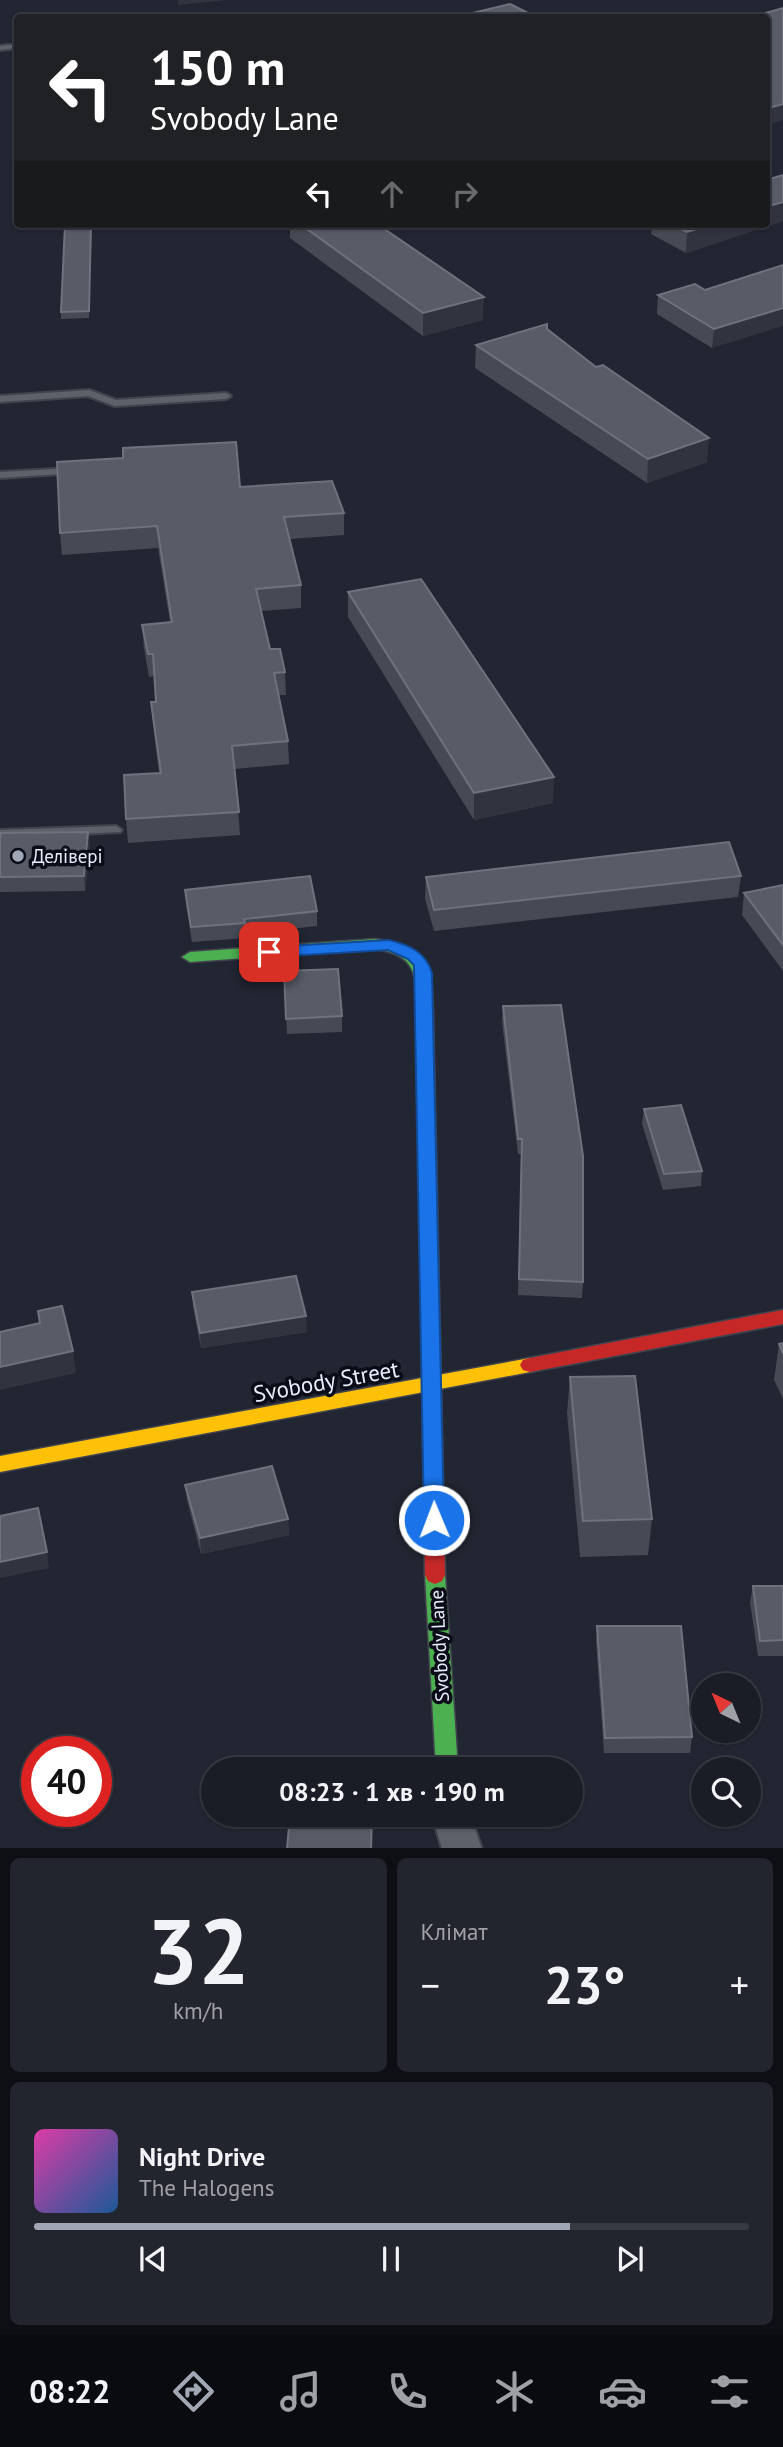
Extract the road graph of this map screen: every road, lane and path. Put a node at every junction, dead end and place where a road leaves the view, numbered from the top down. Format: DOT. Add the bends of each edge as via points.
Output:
graph roads {
  1 [pos="226,396"];
  2 [pos="0,399"];
  3 [pos="80,470"];
  4 [pos="0,475"];
  5 [pos="116,830"];
  6 [pos="0,834"];
  7 [pos="190,957"];
  8 [pos="783,1317"];
  9 [pos="430,1385"];
  10 [pos="0,1464"];
  11 [pos="445,1757"];
  12 [pos="454,1827"];
  13 [pos="462,1848"];
  1 -- 2 [label="lane" via="115,403 89,393"];
  3 -- 4 [label="lane"];
  5 -- 6 [label="lane"];
  7 -- 9 [label="street, Svobody Lane" via="375,944 403,949 421,964"];
  8 -- 9 [label="street, Svobody Street"];
  9 -- 10 [label="street, Svobody Street"];
  9 -- 11 [label="street, Svobody Lane"];
  12 -- 13 [label="street"];
}
